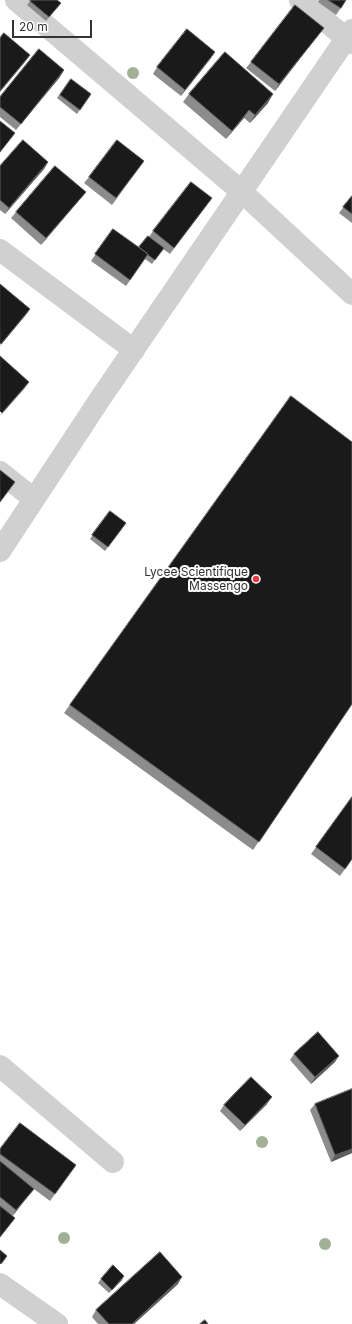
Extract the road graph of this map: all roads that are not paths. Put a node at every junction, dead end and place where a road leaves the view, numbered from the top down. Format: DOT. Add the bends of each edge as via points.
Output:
graph roads {
  1 [pos="16,0"];
  2 [pos="300,0"];
  3 [pos="350,37"];
  4 [pos="242,192"];
  5 [pos="0,250"];
  6 [pos="352,294"];
  7 [pos="134,350"];
  8 [pos="0,472"];
  9 [pos="34,499"];
  10 [pos="0,551"];
  11 [pos="0,1066"];
  12 [pos="113,1162"];
  13 [pos="0,1284"];
  14 [pos="57,1324"];
  1 -- 4 [label="street"];
  2 -- 3 [label="street"];
  3 -- 4 [label="street"];
  4 -- 6 [label="street"];
  4 -- 7 [label="street"];
  5 -- 7 [label="street"];
  7 -- 9 [label="street"];
  8 -- 9 [label="street"];
  9 -- 10 [label="street"];
  11 -- 12 [label="street"];
  13 -- 14 [label="street"];
}
